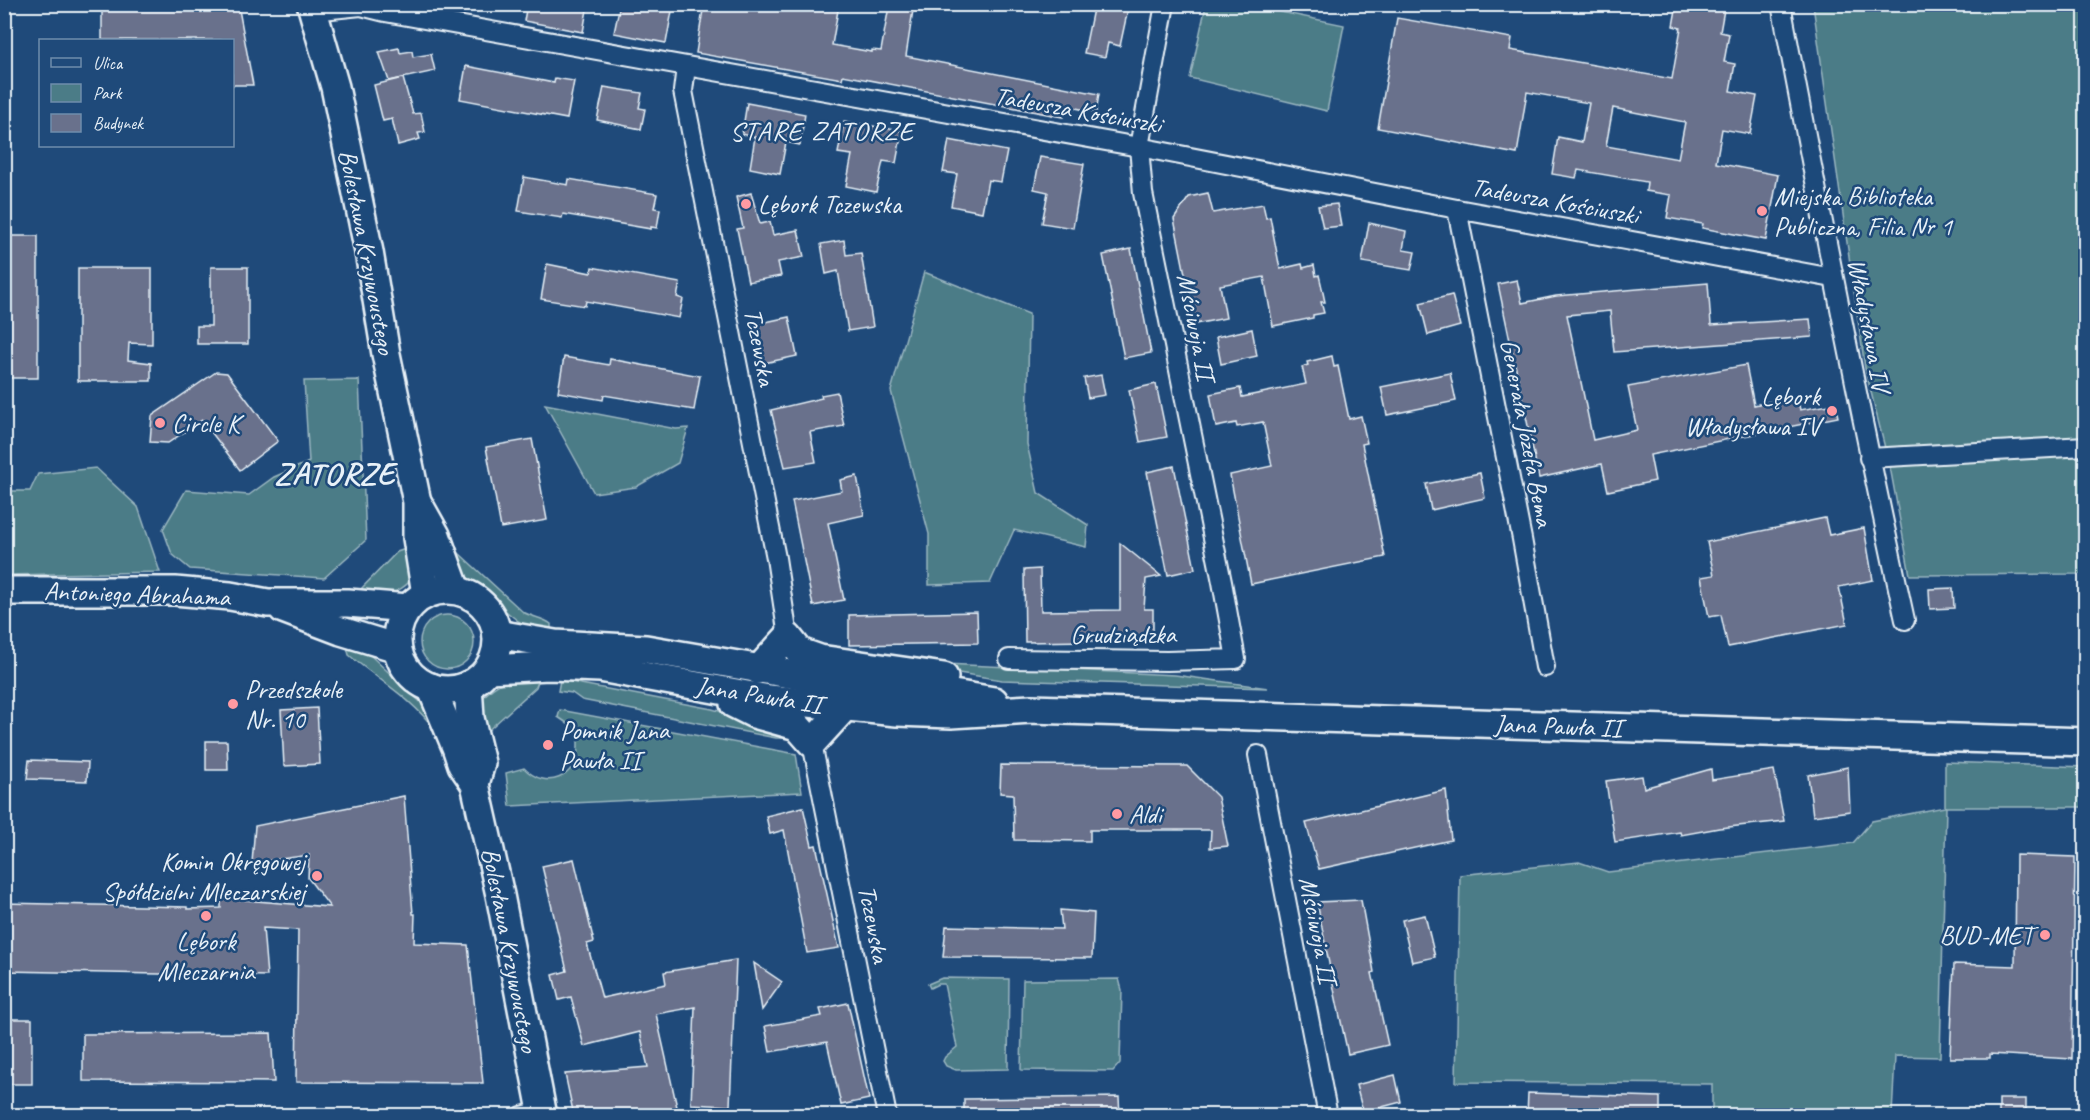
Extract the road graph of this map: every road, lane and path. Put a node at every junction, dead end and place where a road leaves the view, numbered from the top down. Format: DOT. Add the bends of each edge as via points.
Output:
graph roads {
  1 [pos="1165,4"];
  2 [pos="1781,4"];
  3 [pos="311,8"];
  4 [pos="686,67"];
  5 [pos="1139,147"];
  6 [pos="1465,210"];
  7 [pos="1833,278"];
  8 [pos="2085,446"];
  9 [pos="1869,458"];
  10 [pos="417,502"];
  11 [pos="4,591"];
  12 [pos="456,591"];
  13 [pos="417,601"];
  14 [pos="268,603"];
  15 [pos="1905,620"];
  16 [pos="497,634"];
  17 [pos="788,637"];
  18 [pos="398,648"];
  19 [pos="1009,659"];
  20 [pos="1236,659"];
  21 [pos="1545,667"];
  22 [pos="758,670"];
  23 [pos="478,677"];
  24 [pos="431,687"];
  25 [pos="701,687"];
  26 [pos="990,700"];
  27 [pos="844,708"];
  28 [pos="1031,709"];
  29 [pos="812,742"];
  30 [pos="2085,742"];
  31 [pos="1258,755"];
  32 [pos="475,784"];
  33 [pos="536,1114"];
  34 [pos="887,1116"];
  35 [pos="1328,1116"];
  1 -- 5 [label="street, Mściwoja II"];
  2 -- 7 [label="street, Władysława IV"];
  3 -- 4 [label="street, Tadeusza Kościuszki" via="361,6"];
  3 -- 10 [label="main road, Bolesława Krzywoustego" via="335,87"];
  4 -- 5 [label="street, Tadeusza Kościuszki"];
  4 -- 17 [label="street, Tczewska" via="683,92 776,558"];
  5 -- 6 [label="street, Tadeusza Kościuszki"];
  5 -- 20 [label="street, Mściwoja II" via="1143,193"];
  6 -- 7 [label="street, Tadeusza Kościuszki"];
  6 -- 21 [label="street, Generała Józefa Bema"];
  7 -- 9 [label="street, Władysława IV"];
  8 -- 9 [label="street"];
  9 -- 15 [label="street, Władysława IV"];
  10 -- 12 [label="main road, Bolesława Krzywoustego" via="436,535"];
  10 -- 13 [label="main road, Bolesława Krzywoustego"];
  11 -- 14 [label="main road, Antoniego Abrahama" via="175,591"];
  12 -- 13 [label="main road" via="440,590"];
  12 -- 16 [label="main road" via="476,598 490,614"];
  13 -- 14 [label="main road, Antoniego Abrahama"];
  13 -- 18 [label="main road" via="399,627"];
  14 -- 18 [label="main road, Antoniego Abrahama"];
  16 -- 22 [label="main road, Jana Pawła II" via="555,644 646,649"];
  16 -- 23 [label="main road" via="496,652"];
  17 -- 22 [label="main road"];
  17 -- 26 [label="main road" via="800,652 820,659 953,678"];
  18 -- 24 [label="main road" via="404,665 415,678"];
  19 -- 20 [label="street, Grudziądzka"];
  22 -- 26 [label="main road, Jana Pawła II"];
  23 -- 24 [label="main road" via="450,690"];
  23 -- 25 [label="main road, Jana Pawła II" via="574,666"];
  23 -- 32 [label="main road, Bolesława Krzywoustego" via="470,718 481,763"];
  24 -- 32 [label="main road, Bolesława Krzywoustego" via="462,765"];
  25 -- 27 [label="main road, Jana Pawła II"];
  25 -- 29 [label="main road" via="754,714 797,726"];
  26 -- 28 [label="main road, Jana Pawła II"];
  27 -- 28 [label="main road, Jana Pawła II" via="951,714"];
  27 -- 29 [label="main road"];
  28 -- 30 [label="main road, Jana Pawła II"];
  29 -- 34 [label="street, Tczewska"];
  31 -- 35 [label="street, Mściwoja II"];
  32 -- 33 [label="main road, Bolesława Krzywoustego" via="500,895"];
}
